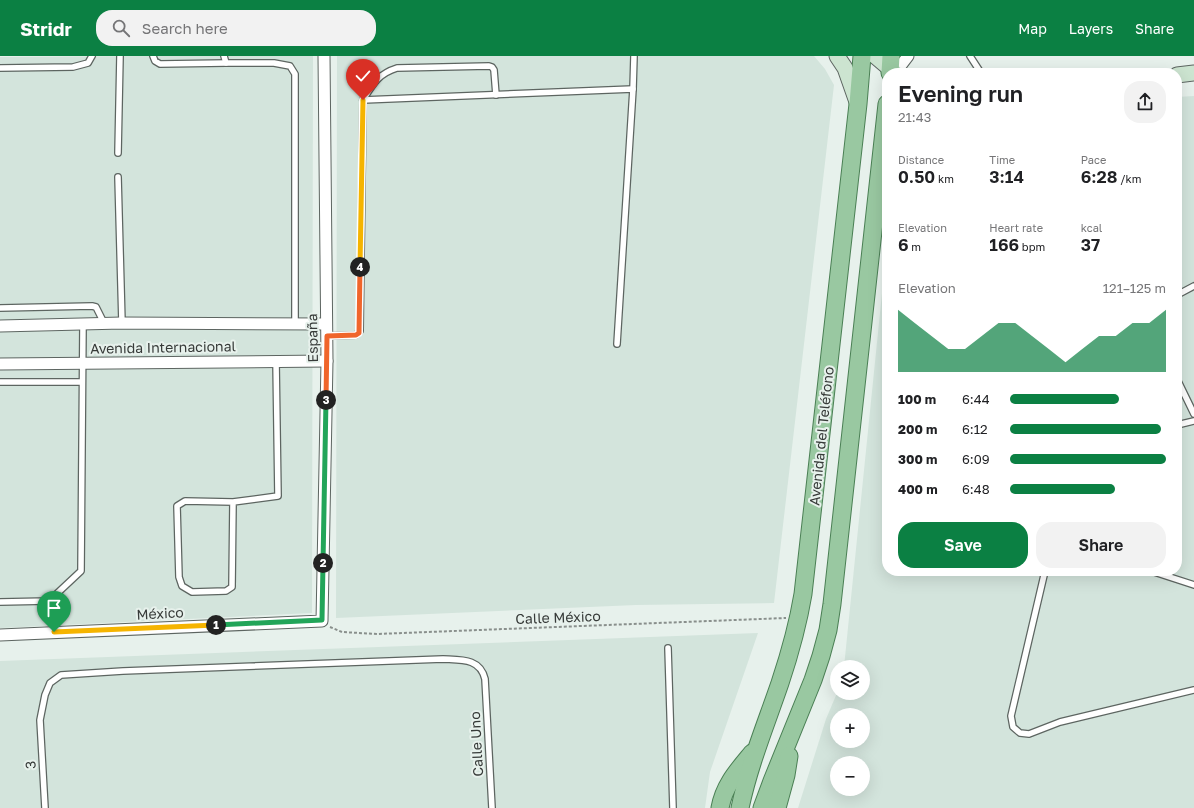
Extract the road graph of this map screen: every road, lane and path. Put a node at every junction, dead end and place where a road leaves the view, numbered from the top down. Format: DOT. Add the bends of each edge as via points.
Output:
graph roads {
  1 [pos="92,56"];
  2 [pos="120,56"];
  3 [pos="153,56"];
  4 [pos="224,56"];
  5 [pos="324,56"];
  6 [pos="634,56"];
  7 [pos="837,56"];
  8 [pos="862,56"];
  9 [pos="875,56"];
  10 [pos="908,56"];
  11 [pos="970,56"];
  12 [pos="226,63"];
  13 [pos="0,68"];
  14 [pos="892,68"];
  15 [pos="978,68"];
  16 [pos="1194,74"];
  17 [pos="1182,75"];
  18 [pos="633,89"];
  19 [pos="496,95"];
  20 [pos="363,100"];
  21 [pos="858,104"];
  22 [pos="882,149"];
  23 [pos="118,153"];
  24 [pos="118,177"];
  25 [pos="1194,286"];
  26 [pos="1182,292"];
  27 [pos="0,308"];
  28 [pos="122,322"];
  29 [pos="82,324"];
  30 [pos="104,324"];
  31 [pos="295,324"];
  32 [pos="326,324"];
  33 [pos="0,326"];
  34 [pos="327,336"];
  35 [pos="617,344"];
  36 [pos="327,361"];
  37 [pos="276,362"];
  38 [pos="82,363"];
  39 [pos="0,364"];
  40 [pos="0,382"];
  41 [pos="82,382"];
  42 [pos="1182,389"];
  43 [pos="1194,414"];
  44 [pos="1194,421"];
  45 [pos="1182,424"];
  46 [pos="233,502"];
  47 [pos="1044,576"];
  48 [pos="1166,576"];
  49 [pos="1194,585"];
  50 [pos="0,602"];
  51 [pos="799,617"];
  52 [pos="322,620"];
  53 [pos="0,635"];
  54 [pos="668,648"];
  55 [pos="485,679"];
  56 [pos="1194,690"];
  57 [pos="791,733"];
  58 [pos="756,748"];
  59 [pos="45,808"];
  60 [pos="492,808"];
  61 [pos="673,808"];
  62 [pos="720,808"];
  63 [pos="740,808"];
  64 [pos="762,808"];
  65 [pos="777,808"];
  1 -- 13 [label="lane" via="88,63 72,66"];
  2 -- 23 [label="lane"];
  3 -- 12 [label="lane" via="160,64"];
  4 -- 12 [label="lane"];
  5 -- 32 [label="street, España"];
  6 -- 18 [label="lane"];
  7 -- 21 [label="main road" via="845,68"];
  8 -- 21 [label="main road, Avenida del Teléfono"];
  9 -- 14 [label="main road"];
  10 -- 14 [label="street"];
  11 -- 15 [label="lane"];
  12 -- 31 [label="lane" via="274,63 290,66 295,74"];
  16 -- 17 [label="main road"];
  18 -- 19 [label="lane"];
  18 -- 35 [label="lane"];
  19 -- 20 [label="lane"];
  19 -- 20 [label="lane" via="492,66 397,68 380,76"];
  20 -- 34 [label="lane" via="360,331 356,335"];
  21 -- 51 [label="main road, Avenida del Teléfono"];
  22 -- 57 [label="main road, Avenida del Teléfono" via="828,630 813,680"];
  24 -- 28 [label="lane"];
  25 -- 26 [label="lane"];
  27 -- 30 [label="lane" via="92,306 96,307"];
  28 -- 30 [label="street, Avenida Internacional"];
  28 -- 31 [label="street, Avenida Internacional"];
  29 -- 30 [label="street, Avenida Internacional"];
  29 -- 33 [label="street, Avenida Internacional"];
  29 -- 38 [label="lane"];
  31 -- 32 [label="street, Avenida Internacional"];
  32 -- 34 [label="street, España"];
  34 -- 36 [label="street, España"];
  36 -- 37 [label="street, Avenida Internacional"];
  36 -- 52 [label="street, España"];
  37 -- 38 [label="street, Avenida Internacional"];
  37 -- 46 [label="lane" via="278,496"];
  38 -- 39 [label="street, Avenida Internacional"];
  38 -- 41 [label="lane"];
  40 -- 41 [label="lane"];
  41 -- 50 [label="lane" via="81,571 49,601"];
  42 -- 43 [label="lane"];
  44 -- 45 [label="lane"];
  46 -- 46 [label="lane" via="185,501 177,506 179,577 182,586 192,592 226,591 232,587"];
  47 -- 56 [label="lane" via="1011,716 1013,727 1020,733 1029,734 1060,722"];
  48 -- 49 [label="lane"];
  51 -- 52 [label="path, Calle México" via="362,634 342,632"];
  51 -- 58 [label="main road, Avenida del Teléfono" via="780,683"];
  52 -- 53 [label="street, México"];
  54 -- 61 [label="lane"];
  55 -- 59 [label="lane, 3" via="479,666 458,660 61,675 50,684 40,720"];
  55 -- 60 [label="lane, Calle Uno"];
  57 -- 64 [label="main road, Avenida del Teléfono"];
  57 -- 65 [label="main road" via="786,775"];
  58 -- 62 [label="main road" via="731,778"];
  58 -- 63 [label="main road, Avenida del Teléfono"];
}
